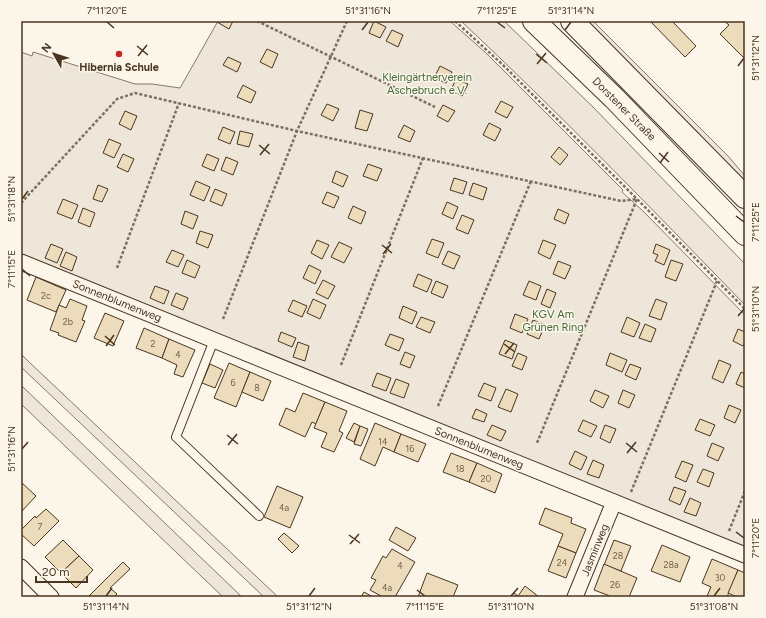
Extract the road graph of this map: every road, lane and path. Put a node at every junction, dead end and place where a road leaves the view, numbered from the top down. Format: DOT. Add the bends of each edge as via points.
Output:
graph roads {
  1 [pos="257,21"];
  2 [pos="347,21"];
  3 [pos="455,21"];
  4 [pos="534,21"];
  5 [pos="572,21"];
  6 [pos="331,57"];
  7 [pos="179,103"];
  8 [pos="434,107"];
  9 [pos="297,131"];
  10 [pos="423,158"];
  11 [pos="531,181"];
  12 [pos="745,197"];
  13 [pos="637,199"];
  14 [pos="21,203"];
  15 [pos="745,234"];
  16 [pos="21,262"];
  17 [pos="117,268"];
  18 [pos="717,281"];
  19 [pos="745,309"];
  20 [pos="223,319"];
  21 [pos="214,340"];
  22 [pos="341,365"];
  23 [pos="438,406"];
  24 [pos="537,443"];
  25 [pos="745,491"];
  26 [pos="630,494"];
  27 [pos="614,502"];
  28 [pos="259,516"];
  29 [pos="728,533"];
  30 [pos="745,555"];
  31 [pos="21,567"];
  32 [pos="52,597"];
  33 [pos="575,597"];
  1 -- 6 [label="path"];
  2 -- 6 [label="path"];
  3 -- 13 [label="path" via="503,65"];
  4 -- 15 [label="main road, Dorstener Straße" via="614,98"];
  5 -- 12 [label="main road"];
  6 -- 8 [label="path"];
  6 -- 9 [label="path"];
  7 -- 9 [label="path"];
  7 -- 14 [label="path" via="135,93 117,99"];
  7 -- 17 [label="path"];
  9 -- 10 [label="path"];
  9 -- 20 [label="path"];
  10 -- 11 [label="path"];
  10 -- 22 [label="path"];
  11 -- 13 [label="path" via="621,201"];
  11 -- 23 [label="path"];
  13 -- 18 [label="path"];
  13 -- 24 [label="path"];
  16 -- 21 [label="street, Sonnenblumenweg"];
  18 -- 19 [label="path"];
  18 -- 26 [label="path"];
  21 -- 27 [label="street, Sonnenblumenweg"];
  21 -- 28 [label="lane" via="176,437"];
  25 -- 29 [label="path"];
  27 -- 30 [label="street, Sonnenblumenweg"];
  27 -- 33 [label="street, Jasminweg"];
  31 -- 32 [label="street"];
}
